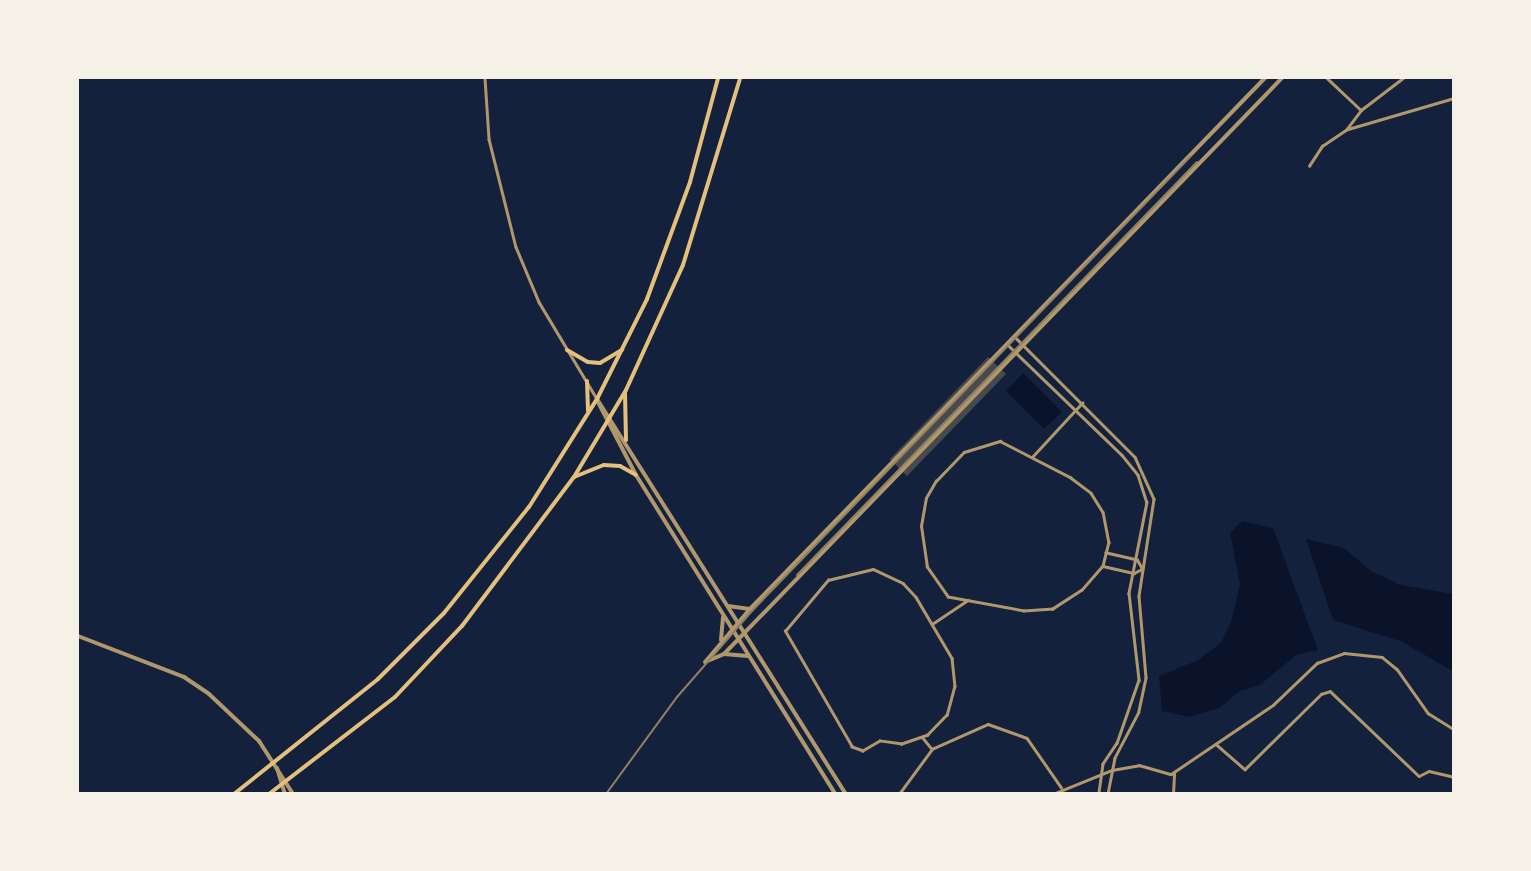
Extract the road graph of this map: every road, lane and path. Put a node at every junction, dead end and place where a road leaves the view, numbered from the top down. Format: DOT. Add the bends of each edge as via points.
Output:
graph roads {
  1 [pos="484,78"];
  2 [pos="718,78"];
  3 [pos="740,78"];
  4 [pos="1265,78"];
  5 [pos="1282,78"];
  6 [pos="1327,78"];
  7 [pos="1403,78"];
  8 [pos="1454,98"];
  9 [pos="1361,110"];
  10 [pos="1346,130"];
  11 [pos="1309,166"];
  12 [pos="1014,336"];
  13 [pos="1007,344"];
  14 [pos="1024,346"];
  15 [pos="624,348"];
  16 [pos="567,350"];
  17 [pos="1017,354"];
  18 [pos="587,382"];
  19 [pos="626,390"];
  20 [pos="597,399"];
  21 [pos="1082,403"];
  22 [pos="1076,410"];
  23 [pos="611,416"];
  24 [pos="585,419"];
  25 [pos="607,424"];
  26 [pos="626,440"];
  27 [pos="1032,457"];
  28 [pos="636,475"];
  29 [pos="574,477"];
  30 [pos="1106,553"];
  31 [pos="1137,560"];
  32 [pos="1103,566"];
  33 [pos="1142,569"];
  34 [pos="1134,573"];
  35 [pos="969,600"];
  36 [pos="727,606"];
  37 [pos="750,609"];
  38 [pos="720,610"];
  39 [pos="738,622"];
  40 [pos="932,624"];
  41 [pos="732,628"];
  42 [pos="744,631"];
  43 [pos="78,636"];
  44 [pos="737,637"];
  45 [pos="720,642"];
  46 [pos="724,654"];
  47 [pos="750,657"];
  48 [pos="1454,729"];
  49 [pos="923,738"];
  50 [pos="1217,745"];
  51 [pos="932,749"];
  52 [pos="276,764"];
  53 [pos="1112,770"];
  54 [pos="1174,773"];
  55 [pos="1101,774"];
  56 [pos="1454,776"];
  57 [pos="286,782"];
  58 [pos="280,786"];
  59 [pos="1061,787"];
  60 [pos="234,794"];
  61 [pos="269,794"];
  62 [pos="285,794"];
  63 [pos="293,794"];
  64 [pos="835,794"];
  65 [pos="846,794"];
  66 [pos="898,794"];
  67 [pos="1053,794"];
  68 [pos="1099,794"];
  69 [pos="1108,794"];
  70 [pos="1172,794"];
  1 -- 16 [label="street" via="489,139 504,209 539,302"];
  2 -- 15 [label="main road" via="667,250"];
  3 -- 19 [label="main road" via="683,265"];
  4 -- 12 [label="street"];
  5 -- 14 [label="street"];
  6 -- 9 [label="street"];
  7 -- 9 [label="street"];
  8 -- 10 [label="street"];
  9 -- 10 [label="street"];
  10 -- 11 [label="street" via="1322,146"];
  12 -- 13 [label="street"];
  12 -- 14 [label="street"];
  13 -- 17 [label="street"];
  13 -- 37 [label="street"];
  14 -- 17 [label="street"];
  14 -- 21 [label="street"];
  15 -- 16 [label="main road" via="600,362 588,362"];
  15 -- 20 [label="main road"];
  16 -- 18 [label="street"];
  17 -- 22 [label="street"];
  17 -- 42 [label="street"];
  18 -- 20 [label="street"];
  18 -- 24 [label="main road" via="590,407"];
  19 -- 23 [label="main road"];
  19 -- 26 [label="main road"];
  20 -- 23 [label="street"];
  20 -- 24 [label="main road"];
  20 -- 25 [label="street"];
  21 -- 22 [label="street"];
  21 -- 33 [label="street" via="1135,457 1146,475 1154,500 1152,535"];
  22 -- 27 [label="street"];
  22 -- 31 [label="street" via="1138,475 1146,502"];
  23 -- 25 [label="main road"];
  23 -- 26 [label="street"];
  24 -- 52 [label="main road" via="529,507 444,613 378,679"];
  25 -- 28 [label="street"];
  25 -- 29 [label="main road"];
  26 -- 36 [label="street"];
  27 -- 30 [label="street" via="1091,493 1104,512"];
  27 -- 35 [label="street" via="1000,441 983,444 947,467 926,498 921,526 927,567 948,596"];
  28 -- 29 [label="main road" via="620,466 604,465"];
  28 -- 38 [label="street"];
  29 -- 57 [label="main road" via="462,626 395,697"];
  30 -- 31 [label="street"];
  30 -- 32 [label="street"];
  31 -- 33 [label="street"];
  31 -- 34 [label="street"];
  32 -- 34 [label="street"];
  32 -- 35 [label="street" via="1082,590 1053,609 1024,611"];
  33 -- 34 [label="street"];
  33 -- 53 [label="street" via="1139,596 1146,678 1139,712"];
  34 -- 55 [label="street" via="1129,592 1139,680 1135,699"];
  35 -- 40 [label="street"];
  36 -- 37 [label="street"];
  36 -- 39 [label="street"];
  37 -- 39 [label="street"];
  38 -- 41 [label="street"];
  38 -- 45 [label="street" via="725,623"];
  39 -- 41 [label="street"];
  39 -- 42 [label="street"];
  40 -- 49 [label="street" via="952,658 955,686 947,714"];
  40 -- 49 [label="street" via="903,583 873,569 828,580 785,631 852,747 863,751 880,741 902,744"];
  41 -- 44 [label="street"];
  41 -- 45 [label="street"];
  42 -- 44 [label="street"];
  42 -- 65 [label="street"];
  43 -- 52 [label="street" via="184,677 209,694"];
  44 -- 46 [label="street"];
  44 -- 47 [label="street"];
  45 -- 46 [label="street" via="705,662"];
  46 -- 47 [label="street" via="741,652"];
  47 -- 64 [label="street"];
  48 -- 50 [label="street" via="1428,713 1397,669 1382,658 1357,652 1317,663 1274,705"];
  49 -- 51 [label="street"];
  50 -- 54 [label="street"];
  50 -- 56 [label="street" via="1245,769 1321,694 1330,691 1419,776 1429,771"];
  51 -- 59 [label="street" via="971,728 988,724 1009,728 1027,738"];
  51 -- 66 [label="street"];
  52 -- 57 [label="street"];
  52 -- 58 [label="street"];
  52 -- 60 [label="main road"];
  53 -- 54 [label="street" via="1138,765"];
  53 -- 55 [label="street"];
  53 -- 69 [label="street"];
  54 -- 70 [label="street"];
  55 -- 59 [label="street"];
  55 -- 68 [label="street"];
  57 -- 58 [label="main road"];
  57 -- 63 [label="street"];
  58 -- 61 [label="main road"];
  58 -- 62 [label="street"];
  59 -- 67 [label="street"];
}
